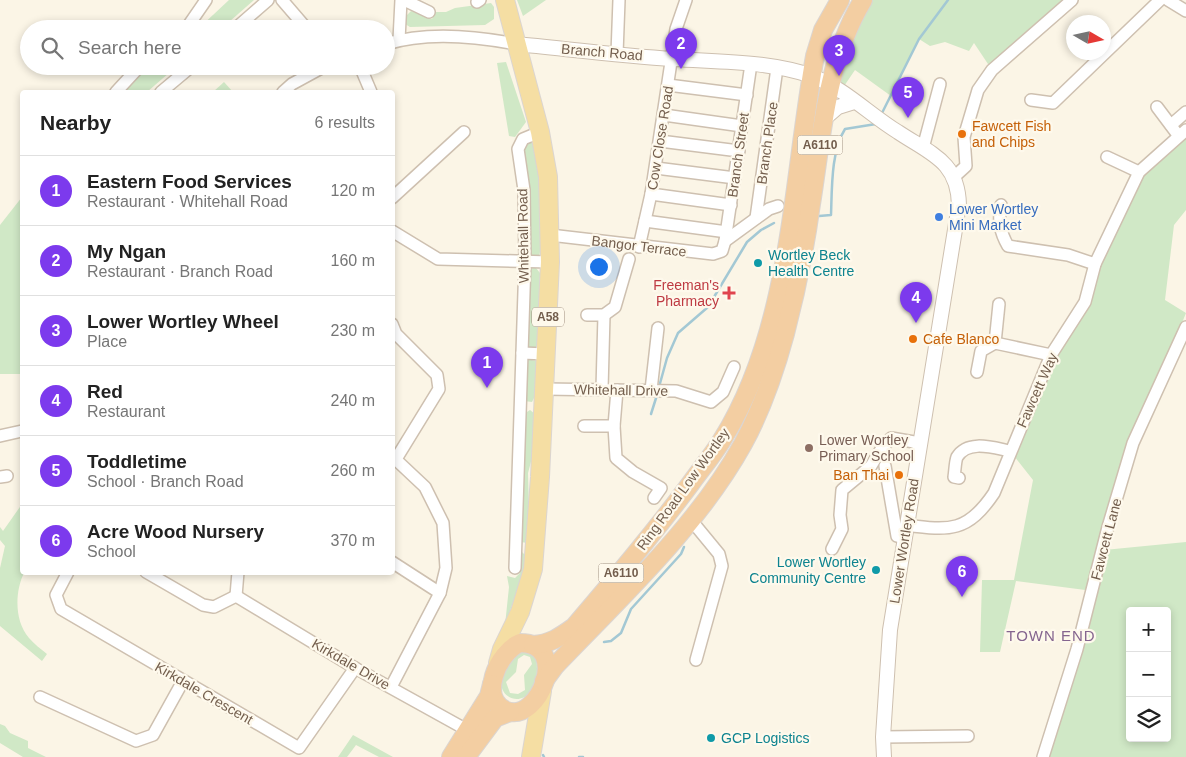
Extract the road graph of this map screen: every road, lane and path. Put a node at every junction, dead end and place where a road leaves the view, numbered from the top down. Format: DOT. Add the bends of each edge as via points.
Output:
graph roads {
  1 [pos="206,0"];
  2 [pos="268,0"];
  3 [pos="282,0"];
  4 [pos="402,0"];
  5 [pos="505,0"];
  6 [pos="619,0"];
  7 [pos="686,0"];
  8 [pos="840,0"];
  9 [pos="863,0"];
  10 [pos="1072,0"];
  11 [pos="1160,0"];
  12 [pos="1168,0"];
  13 [pos="1186,11"];
  14 [pos="429,12"];
  15 [pos="192,20"];
  16 [pos="245,20"];
  17 [pos="299,20"];
  18 [pos="844,39"];
  19 [pos="399,40"];
  20 [pos="395,41"];
  21 [pos="516,44"];
  22 [pos="617,54"];
  23 [pos="672,59"];
  24 [pos="751,64"];
  25 [pos="777,68"];
  26 [pos="132,75"];
  27 [pos="183,75"];
  28 [pos="308,75"];
  29 [pos="364,75"];
  30 [pos="812,76"];
  31 [pos="831,84"];
  32 [pos="940,84"];
  33 [pos="668,86"];
  34 [pos="118,90"];
  35 [pos="168,90"];
  36 [pos="285,90"];
  37 [pos="370,90"];
  38 [pos="747,95"];
  39 [pos="1031,100"];
  40 [pos="854,102"];
  41 [pos="807,105"];
  42 [pos="1156,107"];
  43 [pos="1186,112"];
  44 [pos="664,115"];
  45 [pos="824,118"];
  46 [pos="1172,125"];
  47 [pos="742,126"];
  48 [pos="464,132"];
  49 [pos="540,132"];
  50 [pos="1182,133"];
  51 [pos="660,141"];
  52 [pos="923,148"];
  53 [pos="739,151"];
  54 [pos="1107,157"];
  55 [pos="656,168"];
  56 [pos="1139,172"];
  57 [pos="954,177"];
  58 [pos="735,178"];
  59 [pos="651,194"];
  60 [pos="395,195"];
  61 [pos="1001,204"];
  62 [pos="731,205"];
  63 [pos="778,206"];
  64 [pos="756,218"];
  65 [pos="646,221"];
  66 [pos="395,233"];
  67 [pos="550,235"];
  68 [pos="726,240"];
  69 [pos="640,247"];
  70 [pos="629,259"];
  71 [pos="525,261"];
  72 [pos="550,262"];
  73 [pos="1096,264"];
  74 [pos="999,304"];
  75 [pos="587,315"];
  76 [pos="604,315"];
  77 [pos="1186,327"];
  78 [pos="658,328"];
  79 [pos="395,333"];
  80 [pos="994,343"];
  81 [pos="522,352"];
  82 [pos="546,354"];
  83 [pos="1051,355"];
  84 [pos="734,367"];
  85 [pos="977,372"];
  86 [pos="602,388"];
  87 [pos="545,389"];
  88 [pos="617,390"];
  89 [pos="651,390"];
  90 [pos="520,407"];
  91 [pos="544,408"];
  92 [pos="584,426"];
  93 [pos="614,426"];
  94 [pos="20,431"];
  95 [pos="0,436"];
  96 [pos="920,442"];
  97 [pos="1010,451"];
  98 [pos="395,455"];
  99 [pos="395,458"];
  100 [pos="885,466"];
  101 [pos="959,478"];
  102 [pos="660,489"];
  103 [pos="691,520"];
  104 [pos="905,531"];
  105 [pos="516,549"];
  106 [pos="832,549"];
  107 [pos="535,550"];
  108 [pos="395,564"];
  109 [pos="628,564"];
  110 [pos="515,568"];
  111 [pos="66,575"];
  112 [pos="151,575"];
  113 [pos="238,575"];
  114 [pos="440,593"];
  115 [pos="236,596"];
  116 [pos="520,612"];
  117 [pos="532,644"];
  118 [pos="696,660"];
  119 [pos="498,666"];
  120 [pos="355,668"];
  121 [pos="183,681"];
  122 [pos="492,684"];
  123 [pos="543,686"];
  124 [pos="391,687"];
  125 [pos="40,697"];
  126 [pos="511,712"];
  127 [pos="467,730"];
  128 [pos="968,736"];
  129 [pos="883,737"];
  130 [pos="532,754"];
  131 [pos="451,757"];
  132 [pos="466,757"];
  133 [pos="884,757"];
  134 [pos="1042,757"];
  1 -- 15 [label="street"];
  2 -- 16 [label="street"];
  3 -- 17 [label="street"];
  4 -- 14 [label="street"];
  4 -- 19 [label="street"];
  5 -- 21 [label="main road, Whitehall Road / A58"];
  6 -- 22 [label="street"];
  7 -- 23 [label="street, Cow Close Road" via="676,29"];
  8 -- 30 [label="highway, Ring Road Low Wortley / A6110" via="823,30"];
  9 -- 18 [label="highway, Ring Road Low Wortley / A6110"];
  10 -- 57 [label="street" via="992,70 978,90 964,137 966,166"];
  11 -- 39 [label="street" via="1053,104"];
  12 -- 13 [label="street"];
  18 -- 30 [label="highway, A6110" via="831,60"];
  18 -- 31 [label="highway, Ring Road Low Wortley / A6110"];
  19 -- 20 [label="street"];
  19 -- 21 [label="street" via="487,38"];
  21 -- 22 [label="street, Branch Road"];
  21 -- 49 [label="main road, Whitehall Road / A58"];
  22 -- 23 [label="street, Branch Road"];
  23 -- 24 [label="street, Branch Road"];
  23 -- 33 [label="street, Cow Close Road"];
  24 -- 25 [label="street, Branch Road"];
  24 -- 38 [label="street, Branch Street"];
  25 -- 30 [label="street, Branch Road"];
  25 -- 64 [label="street, Branch Place"];
  26 -- 34 [label="street"];
  27 -- 35 [label="street"];
  28 -- 36 [label="street"];
  29 -- 37 [label="street"];
  30 -- 31 [label="street, Branch Road"];
  30 -- 41 [label="highway, Ring Road Low Wortley / A6110"];
  31 -- 40 [label="street, Branch Road"];
  31 -- 41 [label="highway" via="815,94"];
  31 -- 45 [label="highway, Ring Road Low Wortley / A6110"];
  32 -- 52 [label="street"];
  33 -- 38 [label="street"];
  33 -- 44 [label="street, Cow Close Road"];
  38 -- 47 [label="street, Branch Street"];
  40 -- 45 [label="street" via="838,107"];
  40 -- 52 [label="street, Branch Road"];
  41 -- 109 [label="highway, Ring Road Low Wortley / A6110" via="783,272 773,317 751,382 722,440"];
  42 -- 46 [label="street"];
  43 -- 46 [label="street"];
  44 -- 47 [label="street"];
  44 -- 51 [label="street, Cow Close Road"];
  45 -- 103 [label="highway, Ring Road Low Wortley / A6110" via="808,223 785,335 765,395 743,444"];
  46 -- 50 [label="street"];
  47 -- 53 [label="street, Branch Street"];
  48 -- 60 [label="street"];
  49 -- 67 [label="main road, Whitehall Road / A58" via="548,177"];
  49 -- 71 [label="street, Whitehall Road" via="523,139 518,149 524,190"];
  50 -- 56 [label="street, Fawcett Way"];
  51 -- 53 [label="street"];
  51 -- 55 [label="street, Cow Close Road"];
  52 -- 57 [label="street, Branch Road" via="944,164"];
  53 -- 58 [label="street, Branch Street"];
  54 -- 56 [label="street"];
  55 -- 58 [label="street"];
  55 -- 59 [label="street, Cow Close Road"];
  56 -- 73 [label="street, Fawcett Way"];
  57 -- 96 [label="street, Lower Wortley Road" via="959,206"];
  58 -- 62 [label="street, Branch Street"];
  59 -- 62 [label="street"];
  59 -- 65 [label="street, Cow Close Road"];
  61 -- 73 [label="street" via="1001,234 1008,246 1068,255"];
  62 -- 68 [label="street, Branch Street"];
  63 -- 64 [label="street"];
  64 -- 68 [label="street"];
  65 -- 68 [label="street"];
  65 -- 69 [label="street, Cow Close Road"];
  66 -- 71 [label="street" via="438,259"];
  67 -- 69 [label="street, Bangor Terrace"];
  67 -- 72 [label="main road, Whitehall Road / A58"];
  68 -- 69 [label="street, Bangor Terrace" via="718,253 713,254"];
  70 -- 76 [label="street" via="616,308"];
  71 -- 72 [label="street"];
  71 -- 81 [label="street, Whitehall Road"];
  72 -- 82 [label="main road, Whitehall Road / A58"];
  73 -- 83 [label="street, Fawcett Way" via="1085,302"];
  74 -- 80 [label="street"];
  75 -- 76 [label="street"];
  76 -- 86 [label="street"];
  77 -- 134 [label="street, Fawcett Lane" via="1133,443 1078,648"];
  78 -- 89 [label="street"];
  79 -- 98 [label="street" via="437,374 439,389"];
  80 -- 83 [label="street"];
  80 -- 85 [label="street" via="981,351"];
  81 -- 82 [label="street"];
  81 -- 90 [label="street, Whitehall Road"];
  82 -- 87 [label="main road, Whitehall Road / A58"];
  83 -- 97 [label="street, Fawcett Way"];
  84 -- 89 [label="street, Whitehall Drive" via="723,392 711,402 676,391"];
  86 -- 87 [label="street, Whitehall Drive"];
  86 -- 88 [label="street, Whitehall Drive"];
  87 -- 91 [label="main road, Whitehall Road / A58"];
  88 -- 89 [label="street, Whitehall Drive"];
  88 -- 93 [label="street"];
  90 -- 91 [label="street"];
  90 -- 105 [label="street, Whitehall Road"];
  91 -- 107 [label="main road, Whitehall Road / A58"];
  92 -- 93 [label="street"];
  93 -- 102 [label="street" via="616,458"];
  94 -- 95 [label="street"];
  96 -- 104 [label="street, Lower Wortley Road"];
  96 -- 106 [label="street" via="891,438 871,466 842,490 840,515 847,530"];
  97 -- 101 [label="street" via="981,446 967,448 957,458 954,477"];
  97 -- 104 [label="street, Fawcett Way" via="994,492 981,512 970,521 944,528"];
  99 -- 114 [label="street" via="425,487 443,523 446,568"];
  100 -- 104 [label="street" via="897,536"];
  103 -- 109 [label="highway" via="676,520"];
  103 -- 118 [label="street" via="719,554 722,566"];
  103 -- 123 [label="highway, Ring Road Low Wortley / A6110" via="555,666"];
  104 -- 129 [label="street, Lower Wortley Road" via="890,630"];
  105 -- 107 [label="street"];
  105 -- 110 [label="street, Whitehall Road"];
  107 -- 116 [label="main road, Whitehall Road / A58"];
  108 -- 114 [label="street"];
  109 -- 117 [label="highway, Ring Road Low Wortley / A6110" via="574,627 557,640"];
  111 -- 121 [label="street, Kirkdale Crescent" via="56,595 61,609"];
  112 -- 115 [label="street" via="203,606 214,607"];
  113 -- 115 [label="street"];
  114 -- 124 [label="street"];
  115 -- 120 [label="street, Kirkdale Drive"];
  116 -- 117 [label="main road, Whitehall Road / A58" via="522,629"];
  116 -- 119 [label="main road, Whitehall Road / A58" via="502,649"];
  117 -- 119 [label="highway, A6110" via="514,646"];
  117 -- 123 [label="highway" via="547,662"];
  119 -- 122 [label="highway, A6110"];
  120 -- 121 [label="street, Kirkdale Crescent" via="299,748"];
  120 -- 124 [label="street, Kirkdale Drive"];
  121 -- 125 [label="street" via="152,736 136,741"];
  122 -- 126 [label="highway" via="494,701"];
  122 -- 127 [label="highway, A6110" via="489,696"];
  123 -- 126 [label="highway, A6110" via="526,707"];
  123 -- 130 [label="main road"];
  124 -- 127 [label="street, Kirkdale Drive"];
  126 -- 130 [label="main road" via="529,730"];
  126 -- 132 [label="highway, A6110" via="495,718"];
  127 -- 131 [label="highway, A6110"];
  128 -- 129 [label="street"];
  129 -- 133 [label="street, Lower Wortley Road"];
}
